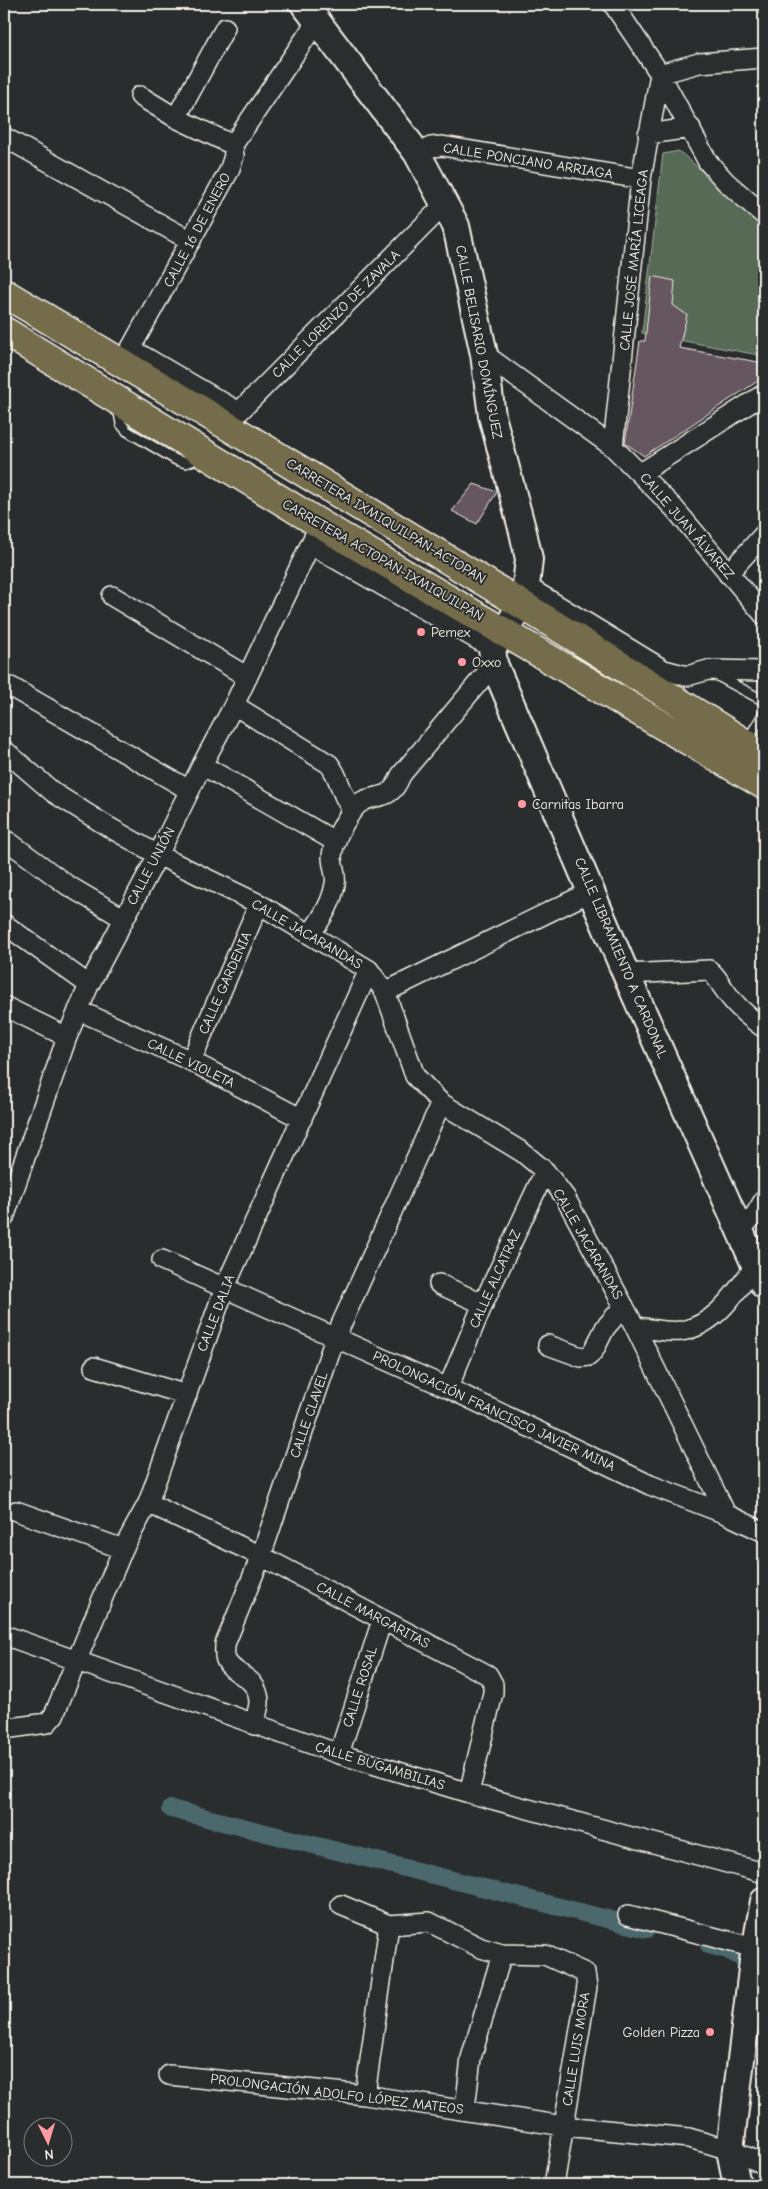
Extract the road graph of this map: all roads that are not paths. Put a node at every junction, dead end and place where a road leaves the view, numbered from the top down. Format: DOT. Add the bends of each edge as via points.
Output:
graph roads {
  1 [pos="612,4"];
  2 [pos="311,9"];
  3 [pos="225,28"];
  4 [pos="764,58"];
  5 [pos="660,74"];
  6 [pos="140,96"];
  7 [pos="176,118"];
  8 [pos="691,128"];
  9 [pos="648,134"];
  10 [pos="4,138"];
  11 [pos="233,145"];
  12 [pos="416,153"];
  13 [pos="641,179"];
  14 [pos="445,204"];
  15 [pos="764,215"];
  16 [pos="191,242"];
  17 [pos="4,293"];
  18 [pos="4,331"];
  19 [pos="484,354"];
  20 [pos="126,357"];
  21 [pos="764,394"];
  22 [pos="233,418"];
  23 [pos="613,447"];
  24 [pos="641,473"];
  25 [pos="764,534"];
  26 [pos="315,535"];
  27 [pos="728,574"];
  28 [pos="524,595"];
  29 [pos="112,596"];
  30 [pos="764,615"];
  31 [pos="497,648"];
  32 [pos="708,670"];
  33 [pos="764,670"];
  34 [pos="246,676"];
  35 [pos="11,687"];
  36 [pos="764,701"];
  37 [pos="234,705"];
  38 [pos="764,713"];
  39 [pos="755,749"];
  40 [pos="4,750"];
  41 [pos="202,764"];
  42 [pos="764,785"];
  43 [pos="189,790"];
  44 [pos="353,810"];
  45 [pos="9,842"];
  46 [pos="336,842"];
  47 [pos="158,855"];
  48 [pos="592,891"];
  49 [pos="259,904"];
  50 [pos="123,918"];
  51 [pos="4,924"];
  52 [pos="310,934"];
  53 [pos="370,970"];
  54 [pos="626,974"];
  55 [pos="89,985"];
  56 [pos="385,992"];
  57 [pos="4,1006"];
  58 [pos="78,1010"];
  59 [pos="764,1028"];
  60 [pos="67,1037"];
  61 [pos="191,1061"];
  62 [pos="441,1103"];
  63 [pos="302,1119"];
  64 [pos="545,1171"];
  65 [pos="764,1200"];
  66 [pos="4,1218"];
  67 [pos="740,1228"];
  68 [pos="162,1260"];
  69 [pos="760,1275"];
  70 [pos="439,1284"];
  71 [pos="225,1286"];
  72 [pos="483,1304"];
  73 [pos="624,1306"];
  74 [pos="635,1327"];
  75 [pos="335,1338"];
  76 [pos="548,1345"];
  77 [pos="94,1367"];
  78 [pos="448,1388"];
  79 [pos="186,1395"];
  80 [pos="148,1503"];
  81 [pos="16,1511"];
  82 [pos="726,1514"];
  83 [pos="764,1532"];
  84 [pos="123,1549"];
  85 [pos="261,1556"];
  86 [pos="382,1620"];
  87 [pos="4,1635"];
  88 [pos="76,1662"];
  89 [pos="254,1725"];
  90 [pos="4,1729"];
  91 [pos="338,1754"];
  92 [pos="469,1793"];
  93 [pos="764,1873"];
  94 [pos="764,1901"];
  95 [pos="341,1905"];
  96 [pos="628,1915"];
  97 [pos="389,1925"];
  98 [pos="502,1954"];
  99 [pos="754,1954"];
  100 [pos="169,2075"];
  101 [pos="365,2095"];
  102 [pos="465,2109"];
  103 [pos="564,2126"];
  104 [pos="730,2150"];
  105 [pos="764,2164"];
  106 [pos="554,2185"];
  107 [pos="737,2185"];
  1 -- 5 [label="street"];
  2 -- 11 [label="street, CALLE 16 DE ENERO"];
  2 -- 12 [label="street, CALLE BELISARIO DOMÍNGUEZ"];
  3 -- 7 [label="street"];
  4 -- 5 [label="street" via="699,63"];
  5 -- 8 [label="street"];
  5 -- 9 [label="street, CALLE JOSÉ MARÍA LICEAGA"];
  6 -- 7 [label="street"];
  7 -- 11 [label="street"];
  8 -- 9 [label="street"];
  8 -- 15 [label="street" via="708,162"];
  9 -- 13 [label="street, CALLE JOSÉ MARÍA LICEAGA"];
  10 -- 16 [label="street"];
  11 -- 16 [label="street, CALLE 16 DE ENERO" via="234,156 229,171"];
  12 -- 13 [label="street, CALLE PONCIANO ARRIAGA" via="442,146"];
  12 -- 14 [label="street, CALLE BELISARIO DOMÍNGUEZ"];
  13 -- 23 [label="street, CALLE JOSÉ MARÍA LICEAGA"];
  14 -- 19 [label="street, CALLE BELISARIO DOMÍNGUEZ" via="456,226"];
  14 -- 22 [label="street, CALLE LORENZO DE ZAVALA"];
  16 -- 20 [label="street, CALLE 16 DE ENERO"];
  17 -- 20 [label="main road, CARRETERA IXMIQUILPAN-ACTOPAN"];
  18 -- 26 [label="main road, CARRETERA ACTOPAN-IXMIQUILPAN" via="207,454"];
  19 -- 23 [label="street, CALLE JUAN ÁLVAREZ"];
  19 -- 28 [label="street, CALLE BELISARIO DOMÍNGUEZ" via="492,416 529,559"];
  20 -- 22 [label="main road, CARRETERA IXMIQUILPAN-ACTOPAN"];
  21 -- 24 [label="street"];
  22 -- 28 [label="main road, CARRETERA IXMIQUILPAN-ACTOPAN"];
  23 -- 24 [label="street, CALLE JUAN ÁLVAREZ"];
  24 -- 27 [label="street, CALLE JUAN ÁLVAREZ"];
  25 -- 27 [label="street"];
  26 -- 31 [label="main road, CARRETERA ACTOPAN-IXMIQUILPAN"];
  26 -- 34 [label="street, CALLE UNIÓN"];
  27 -- 30 [label="street, CALLE JUAN ÁLVAREZ"];
  28 -- 31 [label="street"];
  28 -- 32 [label="street" via="664,670 687,676"];
  28 -- 39 [label="main road, CARRETERA IXMIQUILPAN-ACTOPAN"];
  29 -- 34 [label="street"];
  31 -- 42 [label="main road, CARRETERA ACTOPAN-IXMIQUILPAN"];
  31 -- 44 [label="street" via="401,775 396,788 387,795 367,799"];
  31 -- 48 [label="street, CALLE LIBRAMIENTO A CARDONAL" via="502,686"];
  32 -- 33 [label="street"];
  32 -- 36 [label="lane"];
  34 -- 37 [label="street, CALLE UNIÓN"];
  35 -- 43 [label="street"];
  37 -- 41 [label="street, CALLE UNIÓN"];
  37 -- 44 [label="street" via="329,764 337,773 346,802"];
  38 -- 39 [label="lane"];
  40 -- 47 [label="street, CALLE JACARANDAS" via="54,793"];
  41 -- 43 [label="street, CALLE UNIÓN"];
  41 -- 46 [label="street"];
  43 -- 47 [label="street, CALLE UNIÓN"];
  44 -- 46 [label="street"];
  45 -- 50 [label="street" via="67,885"];
  46 -- 52 [label="street" via="332,857 336,881 332,898"];
  47 -- 49 [label="street, CALLE JACARANDAS"];
  47 -- 50 [label="street, CALLE UNIÓN"];
  48 -- 54 [label="street, CALLE LIBRAMIENTO A CARDONAL"];
  48 -- 56 [label="street"];
  49 -- 52 [label="street, CALLE JACARANDAS"];
  49 -- 61 [label="street, CALLE GARDENIA"];
  50 -- 55 [label="street, CALLE UNIÓN"];
  51 -- 55 [label="street"];
  52 -- 53 [label="street, CALLE JACARANDAS"];
  53 -- 56 [label="street, CALLE JACARANDAS"];
  53 -- 63 [label="street, CALLE DALIA"];
  54 -- 59 [label="street" via="709,970 718,976 743,1013"];
  54 -- 67 [label="street, CALLE LIBRAMIENTO A CARDONAL"];
  55 -- 58 [label="street, CALLE UNIÓN"];
  56 -- 62 [label="street, CALLE JACARANDAS" via="415,1076"];
  57 -- 60 [label="street"];
  58 -- 60 [label="street, CALLE UNIÓN"];
  58 -- 61 [label="street, CALLE VIOLETA"];
  60 -- 66 [label="street, CALLE UNIÓN"];
  61 -- 63 [label="street, CALLE VIOLETA"];
  62 -- 64 [label="street, CALLE JACARANDAS" via="522,1152"];
  62 -- 75 [label="street, CALLE CLAVEL"];
  63 -- 71 [label="street, CALLE DALIA"];
  64 -- 72 [label="street, CALLE ALCATRAZ"];
  64 -- 73 [label="street, CALLE JACARANDAS" via="565,1197"];
  65 -- 67 [label="street" via="755,1215"];
  67 -- 69 [label="street, CALLE LIBRAMIENTO A CARDONAL"];
  68 -- 71 [label="street, PROLONGACIÓN FRANCISCO JAVIER MINA"];
  69 -- 74 [label="street" via="707,1322 681,1331"];
  70 -- 72 [label="street"];
  71 -- 75 [label="street, PROLONGACIÓN FRANCISCO JAVIER MINA"];
  71 -- 79 [label="street, CALLE DALIA"];
  72 -- 78 [label="street, CALLE ALCATRAZ"];
  73 -- 74 [label="street, CALLE JACARANDAS"];
  73 -- 76 [label="street" via="604,1328 588,1356 580,1357"];
  74 -- 82 [label="street, CALLE JACARANDAS"];
  75 -- 78 [label="street, PROLONGACIÓN FRANCISCO JAVIER MINA"];
  75 -- 85 [label="street, CALLE CLAVEL"];
  77 -- 79 [label="street"];
  78 -- 82 [label="street, PROLONGACIÓN FRANCISCO JAVIER MINA" via="650,1485"];
  79 -- 80 [label="street, CALLE DALIA"];
  80 -- 84 [label="street, CALLE DALIA"];
  80 -- 85 [label="street, CALLE MARGARITAS"];
  81 -- 84 [label="street"];
  82 -- 83 [label="street, PROLONGACIÓN FRANCISCO JAVIER MINA"];
  84 -- 88 [label="street, CALLE DALIA"];
  85 -- 86 [label="street, CALLE MARGARITAS"];
  85 -- 89 [label="street, CALLE CLAVEL" via="225,1644 226,1659 232,1668 248,1678 256,1691 259,1702"];
  86 -- 91 [label="street, CALLE ROSAL"];
  86 -- 92 [label="street, CALLE MARGARITAS" via="488,1675 493,1684"];
  87 -- 88 [label="street, CALLE BUGAMBILIAS"];
  88 -- 89 [label="street, CALLE BUGAMBILIAS"];
  88 -- 90 [label="street, CALLE DALIA" via="54,1716 46,1723"];
  89 -- 91 [label="street, CALLE BUGAMBILIAS"];
  91 -- 92 [label="street, CALLE BUGAMBILIAS"];
  92 -- 93 [label="street, CALLE BUGAMBILIAS"];
  94 -- 99 [label="street"];
  95 -- 97 [label="street"];
  96 -- 99 [label="street"];
  97 -- 98 [label="street" via="429,1922 481,1948"];
  97 -- 101 [label="street"];
  98 -- 102 [label="street" via="472,2058"];
  98 -- 103 [label="street, CALLE LUIS MORA" via="545,1955 585,1973 587,1987"];
  99 -- 104 [label="street"];
  100 -- 101 [label="street, PROLONGACIÓN ADOLFO LÓPEZ MATEOS"];
  101 -- 102 [label="street, PROLONGACIÓN ADOLFO LÓPEZ MATEOS"];
  102 -- 103 [label="street, PROLONGACIÓN ADOLFO LÓPEZ MATEOS"];
  103 -- 104 [label="street, PROLONGACIÓN ADOLFO LÓPEZ MATEOS" via="689,2138"];
  103 -- 106 [label="street, CALLE LUIS MORA"];
  104 -- 105 [label="street, PROLONGACIÓN ADOLFO LÓPEZ MATEOS"];
  104 -- 107 [label="street"];
}
